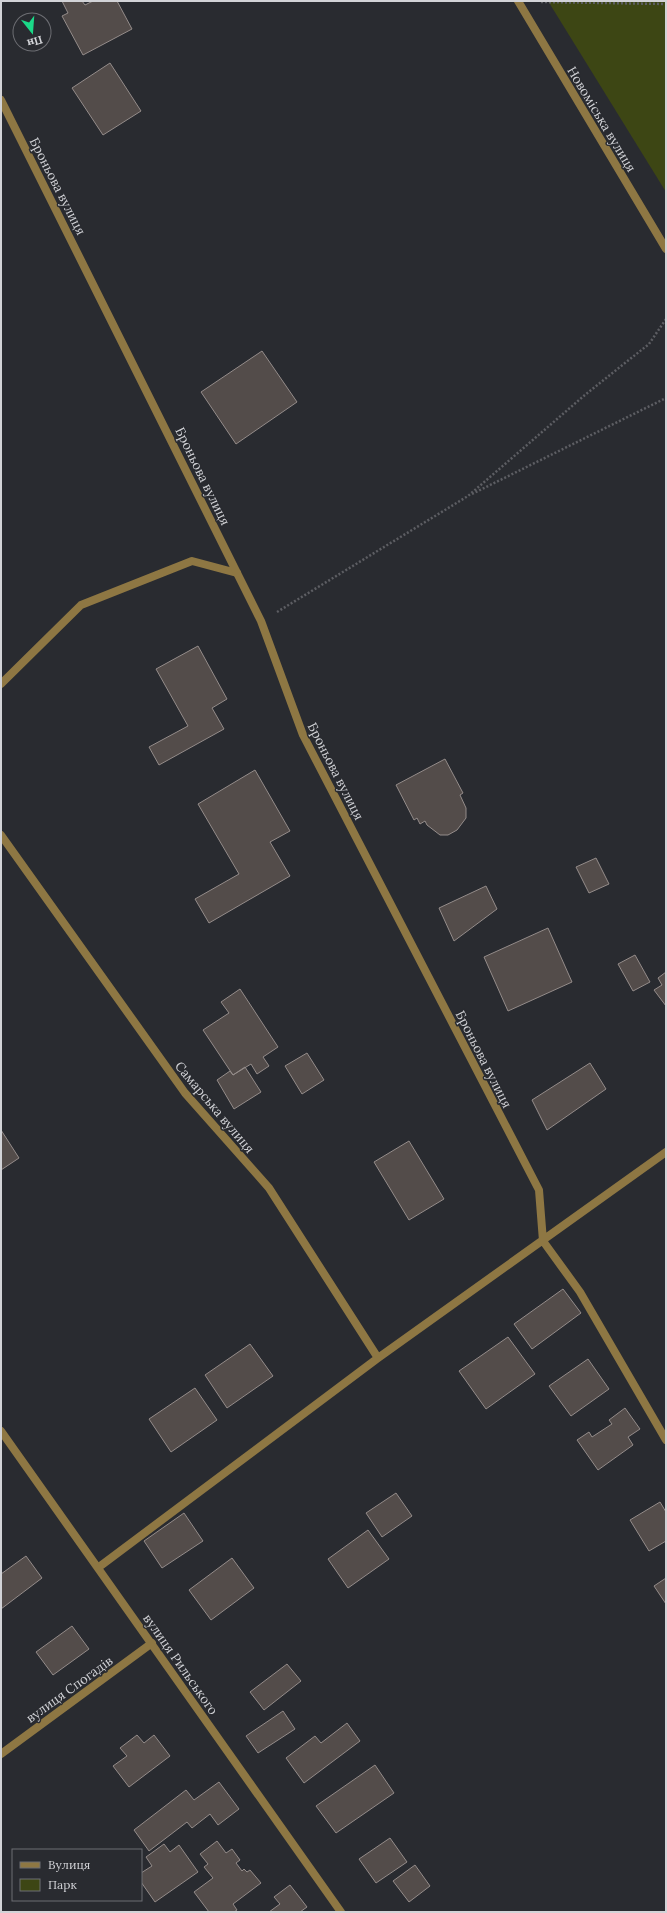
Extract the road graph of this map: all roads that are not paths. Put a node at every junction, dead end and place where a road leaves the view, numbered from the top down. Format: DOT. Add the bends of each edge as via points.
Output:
graph roads {
  1 [pos="518,2"];
  2 [pos="1,100"];
  3 [pos="666,249"];
  4 [pos="237,573"];
  5 [pos="1,684"];
  6 [pos="1,835"];
  7 [pos="666,1152"];
  8 [pos="543,1241"];
  9 [pos="378,1358"];
  10 [pos="1,1431"];
  11 [pos="666,1440"];
  12 [pos="98,1567"];
  13 [pos="152,1643"];
  14 [pos="1,1754"];
  15 [pos="341,1912"];
  1 -- 3 [label="street, Новоміська вулиця"];
  2 -- 4 [label="street, Броньова вулиця"];
  4 -- 5 [label="street" via="192,561 81,605"];
  4 -- 8 [label="street, Броньова вулиця" via="261,621 303,735 539,1190"];
  6 -- 9 [label="street, Самарська вулиця" via="185,1093 269,1188"];
  7 -- 8 [label="street"];
  8 -- 9 [label="street"];
  8 -- 11 [label="street" via="580,1292"];
  9 -- 12 [label="street"];
  10 -- 12 [label="street, вулиця Рильського"];
  12 -- 13 [label="street, вулиця Рильського"];
  13 -- 14 [label="street, вулиця Спогадів"];
  13 -- 15 [label="street, вулиця Рильського"];
}
